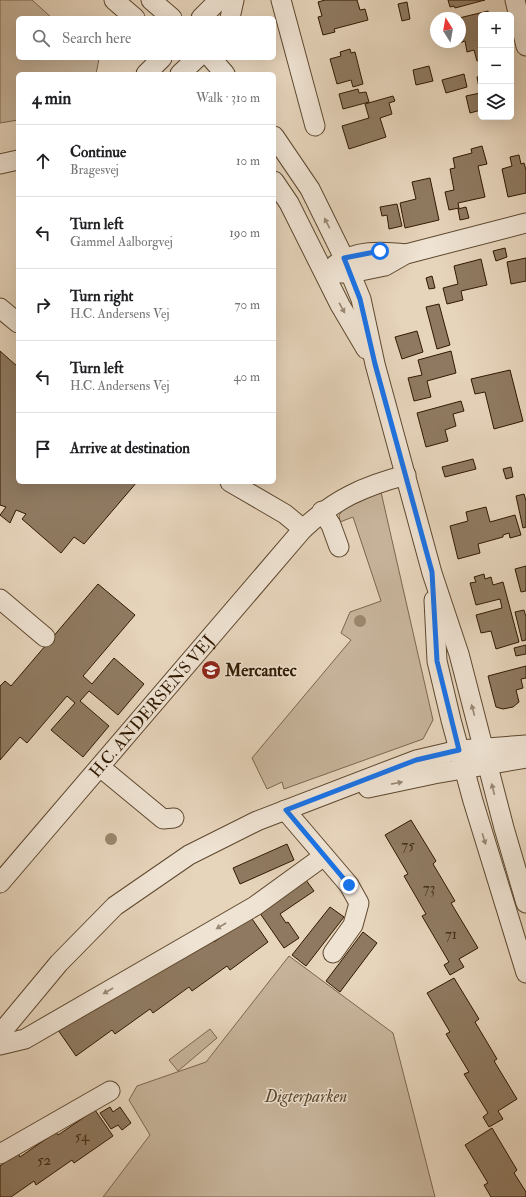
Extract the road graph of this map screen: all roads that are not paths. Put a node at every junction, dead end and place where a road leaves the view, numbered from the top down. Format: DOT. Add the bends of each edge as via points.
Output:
graph roads {
  1 [pos="114,0"];
  2 [pos="151,0"];
  3 [pos="219,0"];
  4 [pos="234,0"];
  5 [pos="281,0"];
  6 [pos="515,0"];
  7 [pos="133,16"];
  8 [pos="170,16"];
  9 [pos="203,16"];
  10 [pos="230,16"];
  11 [pos="526,46"];
  12 [pos="160,60"];
  13 [pos="213,60"];
  14 [pos="148,72"];
  15 [pos="223,72"];
  16 [pos="315,126"];
  17 [pos="276,139"];
  18 [pos="16,160"];
  19 [pos="0,164"];
  20 [pos="276,184"];
  21 [pos="526,223"];
  22 [pos="348,266"];
  23 [pos="325,273"];
  24 [pos="0,308"];
  25 [pos="16,321"];
  26 [pos="375,364"];
  27 [pos="406,475"];
  28 [pos="233,484"];
  29 [pos="322,512"];
  30 [pos="303,529"];
  31 [pos="339,547"];
  32 [pos="432,572"];
  33 [pos="0,599"];
  34 [pos="45,637"];
  35 [pos="526,745"];
  36 [pos="459,750"];
  37 [pos="485,757"];
  38 [pos="526,758"];
  39 [pos="100,767"];
  40 [pos="464,769"];
  41 [pos="318,798"];
  42 [pos="286,810"];
  43 [pos="174,818"];
  44 [pos="324,856"];
  45 [pos="0,883"];
  46 [pos="526,902"];
  47 [pos="518,917"];
  48 [pos="333,954"];
  49 [pos="526,973"];
  50 [pos="0,1034"];
  51 [pos="0,1045"];
  52 [pos="110,1091"];
  53 [pos="0,1154"];
  1 -- 7 [label="street"];
  2 -- 8 [label="street"];
  3 -- 9 [label="street"];
  4 -- 10 [label="street"];
  5 -- 16 [label="street"];
  6 -- 11 [label="street"];
  12 -- 14 [label="street"];
  13 -- 15 [label="street"];
  22 -- 17 [label="street, one-way" via="310,188"];
  18 -- 19 [label="street"];
  20 -- 23 [label="street" via="289,203"];
  21 -- 22 [label="street" via="406,254 384,266"];
  22 -- 23 [label="street"];
  22 -- 26 [label="street" via="360,299"];
  23 -- 26 [label="street, one-way" via="340,305"];
  24 -- 25 [label="street"];
  26 -- 27 [label="street"];
  27 -- 29 [label="street, H.C. ANDERSENS VEJ" via="356,492"];
  27 -- 32 [label="street"];
  28 -- 30 [label="street" via="285,514"];
  29 -- 30 [label="street, H.C. ANDERSENS VEJ"];
  29 -- 31 [label="street" via="331,525"];
  30 -- 39 [label="street, H.C. ANDERSENS VEJ"];
  32 -- 36 [label="street" via="437,661"];
  37 -- 32 [label="street, one-way" via="459,654"];
  33 -- 34 [label="street"];
  35 -- 37 [label="street"];
  36 -- 37 [label="street"];
  36 -- 40 [label="street"];
  36 -- 41 [label="street" via="416,760"];
  37 -- 38 [label="street"];
  37 -- 40 [label="street"];
  46 -- 37 [label="street, one-way"];
  39 -- 43 [label="street" via="163,819"];
  39 -- 45 [label="street, H.C. ANDERSENS VEJ"];
  41 -- 40 [label="street, one-way"];
  40 -- 47 [label="street, one-way"];
  41 -- 42 [label="street"];
  42 -- 44 [label="street"];
  42 -- 50 [label="street" via="257,821 189,855 115,906 59,963"];
  44 -- 48 [label="street" via="349,885 359,903 353,925"];
  44 -- 51 [label="street, one-way" via="254,906 25,1039"];
  47 -- 49 [label="street"];
  52 -- 53 [label="street"];
}
